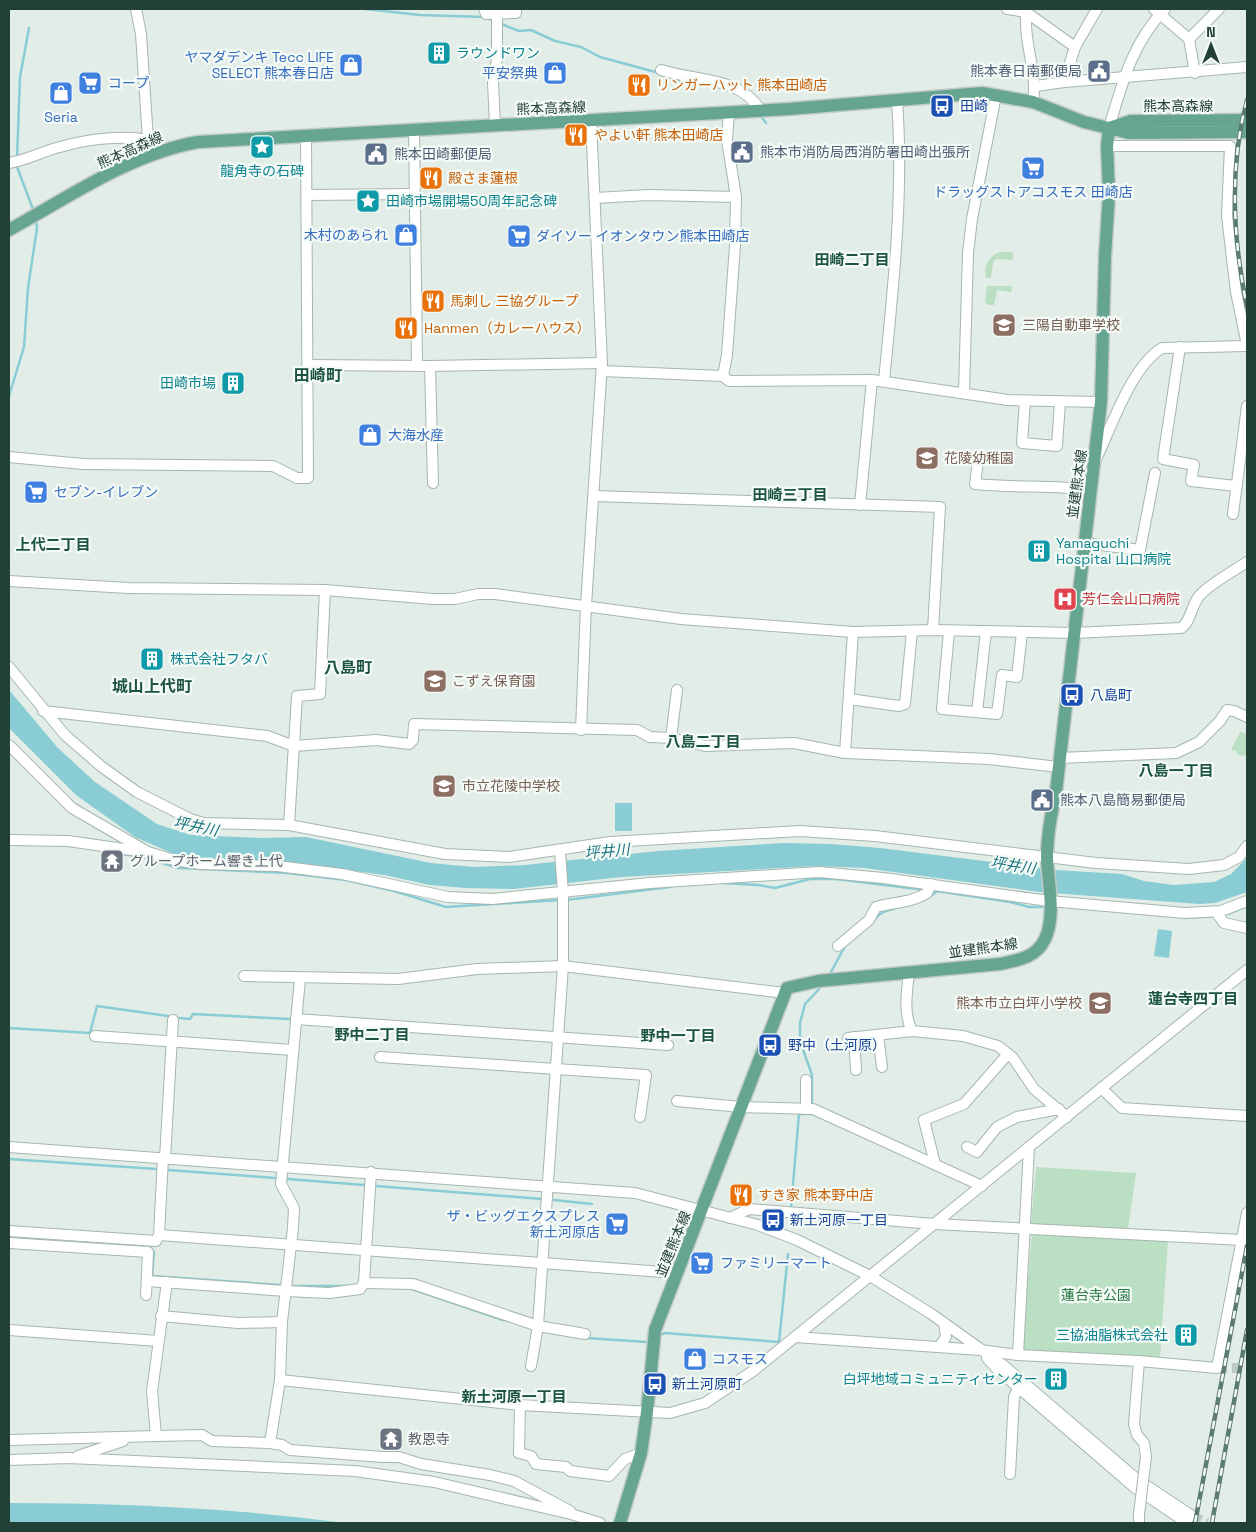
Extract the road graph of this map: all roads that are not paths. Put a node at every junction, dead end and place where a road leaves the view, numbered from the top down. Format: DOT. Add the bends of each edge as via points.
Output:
graph roads {
  1 [pos="136,9"];
  2 [pos="484,9"];
  3 [pos="516,9"];
  4 [pos="1007,9"];
  5 [pos="1219,9"];
  6 [pos="1027,10"];
  7 [pos="1092,10"];
  8 [pos="1160,11"];
  9 [pos="498,15"];
  10 [pos="1189,39"];
  11 [pos="1075,47"];
  12 [pos="1247,67"];
  13 [pos="661,70"];
  14 [pos="1195,73"];
  15 [pos="1124,78"];
  16 [pos="1064,82"];
  17 [pos="1036,86"];
  18 [pos="996,95"];
  19 [pos="898,101"];
  20 [pos="1033,102"];
  21 [pos="761,111"];
  22 [pos="729,112"];
  23 [pos="1247,120"];
  24 [pos="591,121"];
  25 [pos="494,125"];
  26 [pos="1109,128"];
  27 [pos="414,129"];
  28 [pos="1247,132"];
  29 [pos="306,135"];
  30 [pos="148,140"];
  31 [pos="1106,146"];
  32 [pos="158,151"];
  33 [pos="9,163"];
  34 [pos="415,194"];
  35 [pos="307,195"];
  36 [pos="736,197"];
  37 [pos="594,198"];
  38 [pos="9,230"];
  39 [pos="1247,345"];
  40 [pos="1180,347"];
  41 [pos="308,365"];
  42 [pos="416,365"];
  43 [pos="430,366"];
  44 [pos="602,367"];
  45 [pos="723,376"];
  46 [pos="872,380"];
  47 [pos="884,381"];
  48 [pos="964,392"];
  49 [pos="1025,401"];
  50 [pos="1060,402"];
  51 [pos="1102,402"];
  52 [pos="1247,406"];
  53 [pos="9,457"];
  54 [pos="1096,460"];
  55 [pos="978,462"];
  56 [pos="1155,473"];
  57 [pos="433,483"];
  58 [pos="1236,486"];
  59 [pos="1092,490"];
  60 [pos="594,496"];
  61 [pos="860,505"];
  62 [pos="1233,514"];
  63 [pos="1085,543"];
  64 [pos="1247,562"];
  65 [pos="9,581"];
  66 [pos="325,590"];
  67 [pos="586,605"];
  68 [pos="933,630"];
  69 [pos="912,631"];
  70 [pos="949,631"];
  71 [pos="853,632"];
  72 [pos="986,632"];
  73 [pos="1022,632"];
  74 [pos="1074,633"];
  75 [pos="9,667"];
  76 [pos="677,690"];
  77 [pos="849,698"];
  78 [pos="43,712"];
  79 [pos="976,712"];
  80 [pos="1247,717"];
  81 [pos="582,730"];
  82 [pos="671,738"];
  83 [pos="9,745"];
  84 [pos="294,746"];
  85 [pos="845,753"];
  86 [pos="1058,762"];
  87 [pos="289,825"];
  88 [pos="9,840"];
  89 [pos="1247,846"];
  90 [pos="148,852"];
  91 [pos="560,854"];
  92 [pos="1047,856"];
  93 [pos="930,884"];
  94 [pos="563,890"];
  95 [pos="1049,899"];
  96 [pos="1247,901"];
  97 [pos="1216,912"];
  98 [pos="1247,928"];
  99 [pos="838,946"];
  100 [pos="563,966"];
  101 [pos="1247,970"];
  102 [pos="909,972"];
  103 [pos="244,976"];
  104 [pos="300,978"];
  105 [pos="784,993"];
  106 [pos="296,1019"];
  107 [pos="173,1020"];
  108 [pos="912,1031"];
  109 [pos="878,1035"];
  110 [pos="96,1036"];
  111 [pos="558,1036"];
  112 [pos="172,1041"];
  113 [pos="668,1045"];
  114 [pos="293,1050"];
  115 [pos="1008,1054"];
  116 [pos="380,1057"];
  117 [pos="882,1067"];
  118 [pos="556,1069"];
  119 [pos="856,1070"];
  120 [pos="806,1080"];
  121 [pos="1101,1088"];
  122 [pos="677,1101"];
  123 [pos="741,1107"];
  124 [pos="806,1109"];
  125 [pos="1059,1109"];
  126 [pos="1247,1116"];
  127 [pos="640,1117"];
  128 [pos="1067,1117"];
  129 [pos="9,1147"];
  130 [pos="967,1147"];
  131 [pos="1029,1148"];
  132 [pos="164,1158"];
  133 [pos="935,1164"];
  134 [pos="282,1167"];
  135 [pos="371,1172"];
  136 [pos="549,1185"];
  137 [pos="982,1186"];
  138 [pos="702,1210"];
  139 [pos="1247,1213"];
  140 [pos="730,1218"];
  141 [pos="934,1224"];
  142 [pos="1026,1228"];
  143 [pos="9,1231"];
  144 [pos="158,1238"];
  145 [pos="1242,1240"];
  146 [pos="9,1242"];
  147 [pos="292,1246"];
  148 [pos="366,1250"];
  149 [pos="148,1252"];
  150 [pos="543,1262"];
  151 [pos="677,1274"];
  152 [pos="870,1276"];
  153 [pos="147,1281"];
  154 [pos="166,1282"];
  155 [pos="364,1283"];
  156 [pos="286,1291"];
  157 [pos="146,1295"];
  158 [pos="162,1316"];
  159 [pos="282,1322"];
  160 [pos="944,1323"];
  161 [pos="538,1326"];
  162 [pos="9,1330"];
  163 [pos="585,1334"];
  164 [pos="795,1337"];
  165 [pos="158,1341"];
  166 [pos="939,1347"];
  167 [pos="980,1350"];
  168 [pos="1018,1355"];
  169 [pos="1139,1361"];
  170 [pos="531,1366"];
  171 [pos="280,1380"];
  172 [pos="1018,1388"];
  173 [pos="520,1405"];
  174 [pos="647,1412"];
  175 [pos="156,1436"];
  176 [pos="136,1437"];
  177 [pos="9,1440"];
  178 [pos="270,1443"];
  179 [pos="641,1453"];
  180 [pos="69,1458"];
  181 [pos="12,1459"];
  182 [pos="1010,1474"];
  183 [pos="572,1514"];
  184 [pos="1139,1519"];
  185 [pos="1189,1520"];
  186 [pos="600,1523"];
  187 [pos="620,1523"];
  1 -- 30 [label="street" via="141,34"];
  2 -- 9 [label="street" via="486,14"];
  3 -- 9 [label="street" via="516,13"];
  4 -- 6 [label="street"];
  5 -- 10 [label="street"];
  6 -- 11 [label="street"];
  6 -- 17 [label="street" via="1026,24"];
  7 -- 11 [label="street"];
  8 -- 10 [label="street"];
  8 -- 15 [label="street" via="1142,36"];
  9 -- 25 [label="street" via="498,59 493,82"];
  10 -- 14 [label="street"];
  11 -- 16 [label="street"];
  12 -- 14 [label="street"];
  13 -- 21 [label="street" via="714,80 744,91"];
  14 -- 15 [label="street"];
  15 -- 16 [label="street"];
  15 -- 26 [label="street"];
  16 -- 17 [label="street"];
  17 -- 20 [label="street"];
  18 -- 19 [label="main road, 熊本高森線"];
  18 -- 20 [label="main road, 熊本高森線"];
  18 -- 48 [label="street" via="968,253"];
  19 -- 21 [label="main road, 熊本高森線"];
  19 -- 47 [label="street" via="901,150 898,225"];
  20 -- 26 [label="main road, 熊本高森線"];
  21 -- 22 [label="main road, 熊本高森線"];
  22 -- 24 [label="main road, 熊本高森線"];
  22 -- 36 [label="street" via="727,140"];
  23 -- 26 [label="main road, 熊本高森線" via="1131,121"];
  24 -- 25 [label="main road, 熊本高森線"];
  24 -- 37 [label="street"];
  25 -- 27 [label="main road, 熊本高森線"];
  26 -- 28 [label="main road, 熊本高森線" via="1129,133"];
  26 -- 31 [label="main road, 並建熊本線"];
  27 -- 29 [label="main road, 熊本高森線"];
  27 -- 34 [label="street"];
  29 -- 32 [label="main road, 熊本高森線" via="198,142"];
  29 -- 35 [label="street"];
  30 -- 32 [label="street"];
  30 -- 33 [label="street" via="133,137 69,145"];
  31 -- 39 [label="street" via="1230,146 1227,216 1236,292"];
  31 -- 51 [label="main road, 並建熊本線" via="1109,194 1104,256"];
  32 -- 38 [label="main road, 熊本高森線"];
  34 -- 35 [label="street"];
  34 -- 42 [label="street"];
  35 -- 41 [label="street"];
  36 -- 37 [label="street" via="649,195"];
  36 -- 45 [label="street" via="735,256"];
  37 -- 44 [label="street"];
  39 -- 40 [label="street"];
  40 -- 54 [label="street" via="1162,348 1152,354 1138,371"];
  40 -- 58 [label="street" via="1163,459 1194,465 1191,481"];
  41 -- 42 [label="street"];
  41 -- 53 [label="street" via="308,478 297,478 273,466 83,464"];
  42 -- 43 [label="street"];
  43 -- 44 [label="street"];
  43 -- 57 [label="street"];
  44 -- 45 [label="street"];
  44 -- 60 [label="street"];
  45 -- 46 [label="street" via="729,381"];
  46 -- 47 [label="street"];
  46 -- 61 [label="street"];
  47 -- 48 [label="street"];
  48 -- 49 [label="street"];
  49 -- 50 [label="street"];
  49 -- 50 [label="street" via="1022,443 1057,446"];
  50 -- 51 [label="street"];
  51 -- 54 [label="main road, 並建熊本線"];
  52 -- 58 [label="street"];
  54 -- 59 [label="main road, 並建熊本線"];
  55 -- 59 [label="street" via="975,484"];
  56 -- 63 [label="street" via="1140,550"];
  58 -- 62 [label="street"];
  59 -- 63 [label="main road, 並建熊本線"];
  60 -- 61 [label="street"];
  60 -- 67 [label="street"];
  61 -- 68 [label="street" via="940,508"];
  63 -- 74 [label="main road, 並建熊本線"];
  64 -- 74 [label="street" via="1201,593 1181,628"];
  65 -- 66 [label="street" via="128,588"];
  66 -- 67 [label="street" via="433,599 495,594"];
  66 -- 84 [label="street" via="320,694 297,696"];
  67 -- 71 [label="street" via="681,619"];
  67 -- 81 [label="street"];
  68 -- 69 [label="street"];
  68 -- 70 [label="street"];
  69 -- 71 [label="street"];
  69 -- 77 [label="street" via="905,704 899,706"];
  70 -- 72 [label="street"];
  70 -- 79 [label="street" via="942,708"];
  71 -- 77 [label="street"];
  72 -- 73 [label="street"];
  72 -- 79 [label="street"];
  73 -- 74 [label="street"];
  73 -- 79 [label="street" via="1017,677 1002,676 997,714"];
  74 -- 86 [label="main road, 並建熊本線"];
  75 -- 78 [label="street"];
  76 -- 82 [label="street"];
  77 -- 85 [label="street"];
  78 -- 84 [label="street" via="267,736"];
  78 -- 87 [label="street" via="64,736 102,767 168,810 204,823"];
  80 -- 86 [label="street" via="1227,710 1199,742 1176,753"];
  81 -- 82 [label="street" via="637,730 650,737"];
  81 -- 84 [label="street" via="414,724 409,744 376,740"];
  82 -- 85 [label="street" via="705,746 794,743"];
  83 -- 90 [label="street" via="72,808"];
  84 -- 87 [label="street"];
  85 -- 86 [label="street"];
  86 -- 92 [label="main road, 並建熊本線"];
  87 -- 91 [label="street" via="471,857"];
  88 -- 90 [label="street" via="68,841"];
  89 -- 92 [label="street" via="1239,857 1212,868 1096,863"];
  90 -- 94 [label="street" via="200,864 277,866 342,874 448,897 492,899"];
  91 -- 92 [label="street" via="610,842 800,831 837,832"];
  91 -- 94 [label="street"];
  92 -- 95 [label="main road, 並建熊本線"];
  93 -- 94 [label="street" via="819,872"];
  93 -- 95 [label="street"];
  93 -- 99 [label="street" via="928,893 918,899 876,907 869,920"];
  94 -- 100 [label="street"];
  95 -- 97 [label="street" via="1185,913"];
  95 -- 102 [label="main road, 並建熊本線" via="1045,938 1026,958 1000,964"];
  96 -- 97 [label="street"];
  97 -- 98 [label="street" via="1224,923"];
  100 -- 104 [label="street" via="477,968 398,980"];
  100 -- 105 [label="street"];
  100 -- 111 [label="street"];
  101 -- 121 [label="street"];
  102 -- 105 [label="main road, 並建熊本線" via="809,982 787,988"];
  102 -- 108 [label="street" via="907,1022"];
  103 -- 104 [label="street"];
  104 -- 106 [label="street"];
  105 -- 123 [label="main road, 並建熊本線"];
  106 -- 111 [label="street"];
  106 -- 114 [label="street"];
  107 -- 112 [label="street"];
  108 -- 109 [label="street"];
  108 -- 115 [label="street" via="982,1040"];
  109 -- 117 [label="street"];
  109 -- 119 [label="street" via="851,1038"];
  110 -- 112 [label="street"];
  111 -- 113 [label="street"];
  111 -- 118 [label="street"];
  112 -- 114 [label="street"];
  112 -- 132 [label="street"];
  114 -- 134 [label="street"];
  115 -- 125 [label="street" via="1034,1089"];
  115 -- 133 [label="street" via="964,1104 924,1120"];
  116 -- 118 [label="street"];
  118 -- 127 [label="street" via="646,1075"];
  118 -- 136 [label="street"];
  120 -- 124 [label="street"];
  121 -- 126 [label="street" via="1122,1108"];
  121 -- 128 [label="street"];
  122 -- 123 [label="street"];
  123 -- 124 [label="street"];
  123 -- 138 [label="main road, 並建熊本線"];
  124 -- 133 [label="street" via="834,1116"];
  125 -- 128 [label="street"];
  125 -- 130 [label="street" via="1017,1117 997,1127 977,1152"];
  128 -- 131 [label="street"];
  129 -- 132 [label="street"];
  131 -- 137 [label="street"];
  131 -- 142 [label="street"];
  132 -- 134 [label="street"];
  132 -- 144 [label="street"];
  133 -- 137 [label="street"];
  134 -- 135 [label="street"];
  134 -- 147 [label="street" via="281,1184 294,1208"];
  135 -- 136 [label="street"];
  135 -- 148 [label="street"];
  136 -- 138 [label="street" via="635,1192"];
  136 -- 150 [label="street"];
  137 -- 141 [label="street"];
  138 -- 140 [label="street"];
  138 -- 151 [label="main road, 並建熊本線"];
  139 -- 145 [label="street"];
  140 -- 141 [label="street" via="749,1209"];
  140 -- 152 [label="street" via="796,1240"];
  141 -- 142 [label="street"];
  141 -- 152 [label="street"];
  142 -- 145 [label="street"];
  142 -- 168 [label="street"];
  143 -- 144 [label="street"];
  144 -- 147 [label="street"];
  144 -- 149 [label="street" via="155,1248"];
  145 -- 169 [label="street" via="1216,1368"];
  146 -- 149 [label="street"];
  147 -- 148 [label="street"];
  147 -- 156 [label="street"];
  148 -- 150 [label="street"];
  148 -- 155 [label="street"];
  149 -- 153 [label="street"];
  150 -- 151 [label="street"];
  150 -- 161 [label="street"];
  151 -- 174 [label="main road, 並建熊本線" via="654,1336"];
  152 -- 160 [label="street"];
  152 -- 164 [label="street"];
  153 -- 154 [label="street"];
  153 -- 157 [label="street"];
  154 -- 156 [label="street"];
  154 -- 158 [label="street"];
  155 -- 156 [label="street" via="360,1290"];
  155 -- 161 [label="street" via="413,1284"];
  156 -- 159 [label="street"];
  158 -- 159 [label="street" via="238,1323"];
  158 -- 165 [label="street"];
  159 -- 171 [label="street"];
  160 -- 166 [label="street" via="946,1337"];
  160 -- 167 [label="street"];
  161 -- 163 [label="street"];
  161 -- 170 [label="street"];
  162 -- 165 [label="street"];
  164 -- 166 [label="street"];
  164 -- 174 [label="street" via="753,1371 705,1403 670,1413"];
  165 -- 175 [label="street" via="152,1391"];
  166 -- 167 [label="street"];
  167 -- 168 [label="street"];
  167 -- 172 [label="street"];
  167 -- 185 [label="street" via="1003,1365"];
  168 -- 169 [label="street"];
  169 -- 184 [label="street, bridge" via="1134,1424 1144,1443 1146,1458"];
  171 -- 173 [label="street"];
  171 -- 178 [label="street"];
  172 -- 182 [label="street" via="1014,1396"];
  172 -- 185 [label="street" via="1134,1487"];
  173 -- 174 [label="street"];
  173 -- 179 [label="street" via="518,1453 531,1456 536,1464 609,1476 625,1459"];
  174 -- 179 [label="main road, 並建熊本線"];
  175 -- 176 [label="street"];
  175 -- 178 [label="street" via="202,1435 212,1441"];
  176 -- 177 [label="street"];
  176 -- 180 [label="street"];
  178 -- 183 [label="street" via="290,1450 398,1457 490,1475 514,1481 570,1509"];
  179 -- 187 [label="main road, 並建熊本線"];
  180 -- 181 [label="street"];
  180 -- 183 [label="street" via="355,1471 434,1482"];
  183 -- 186 [label="street"];
}
